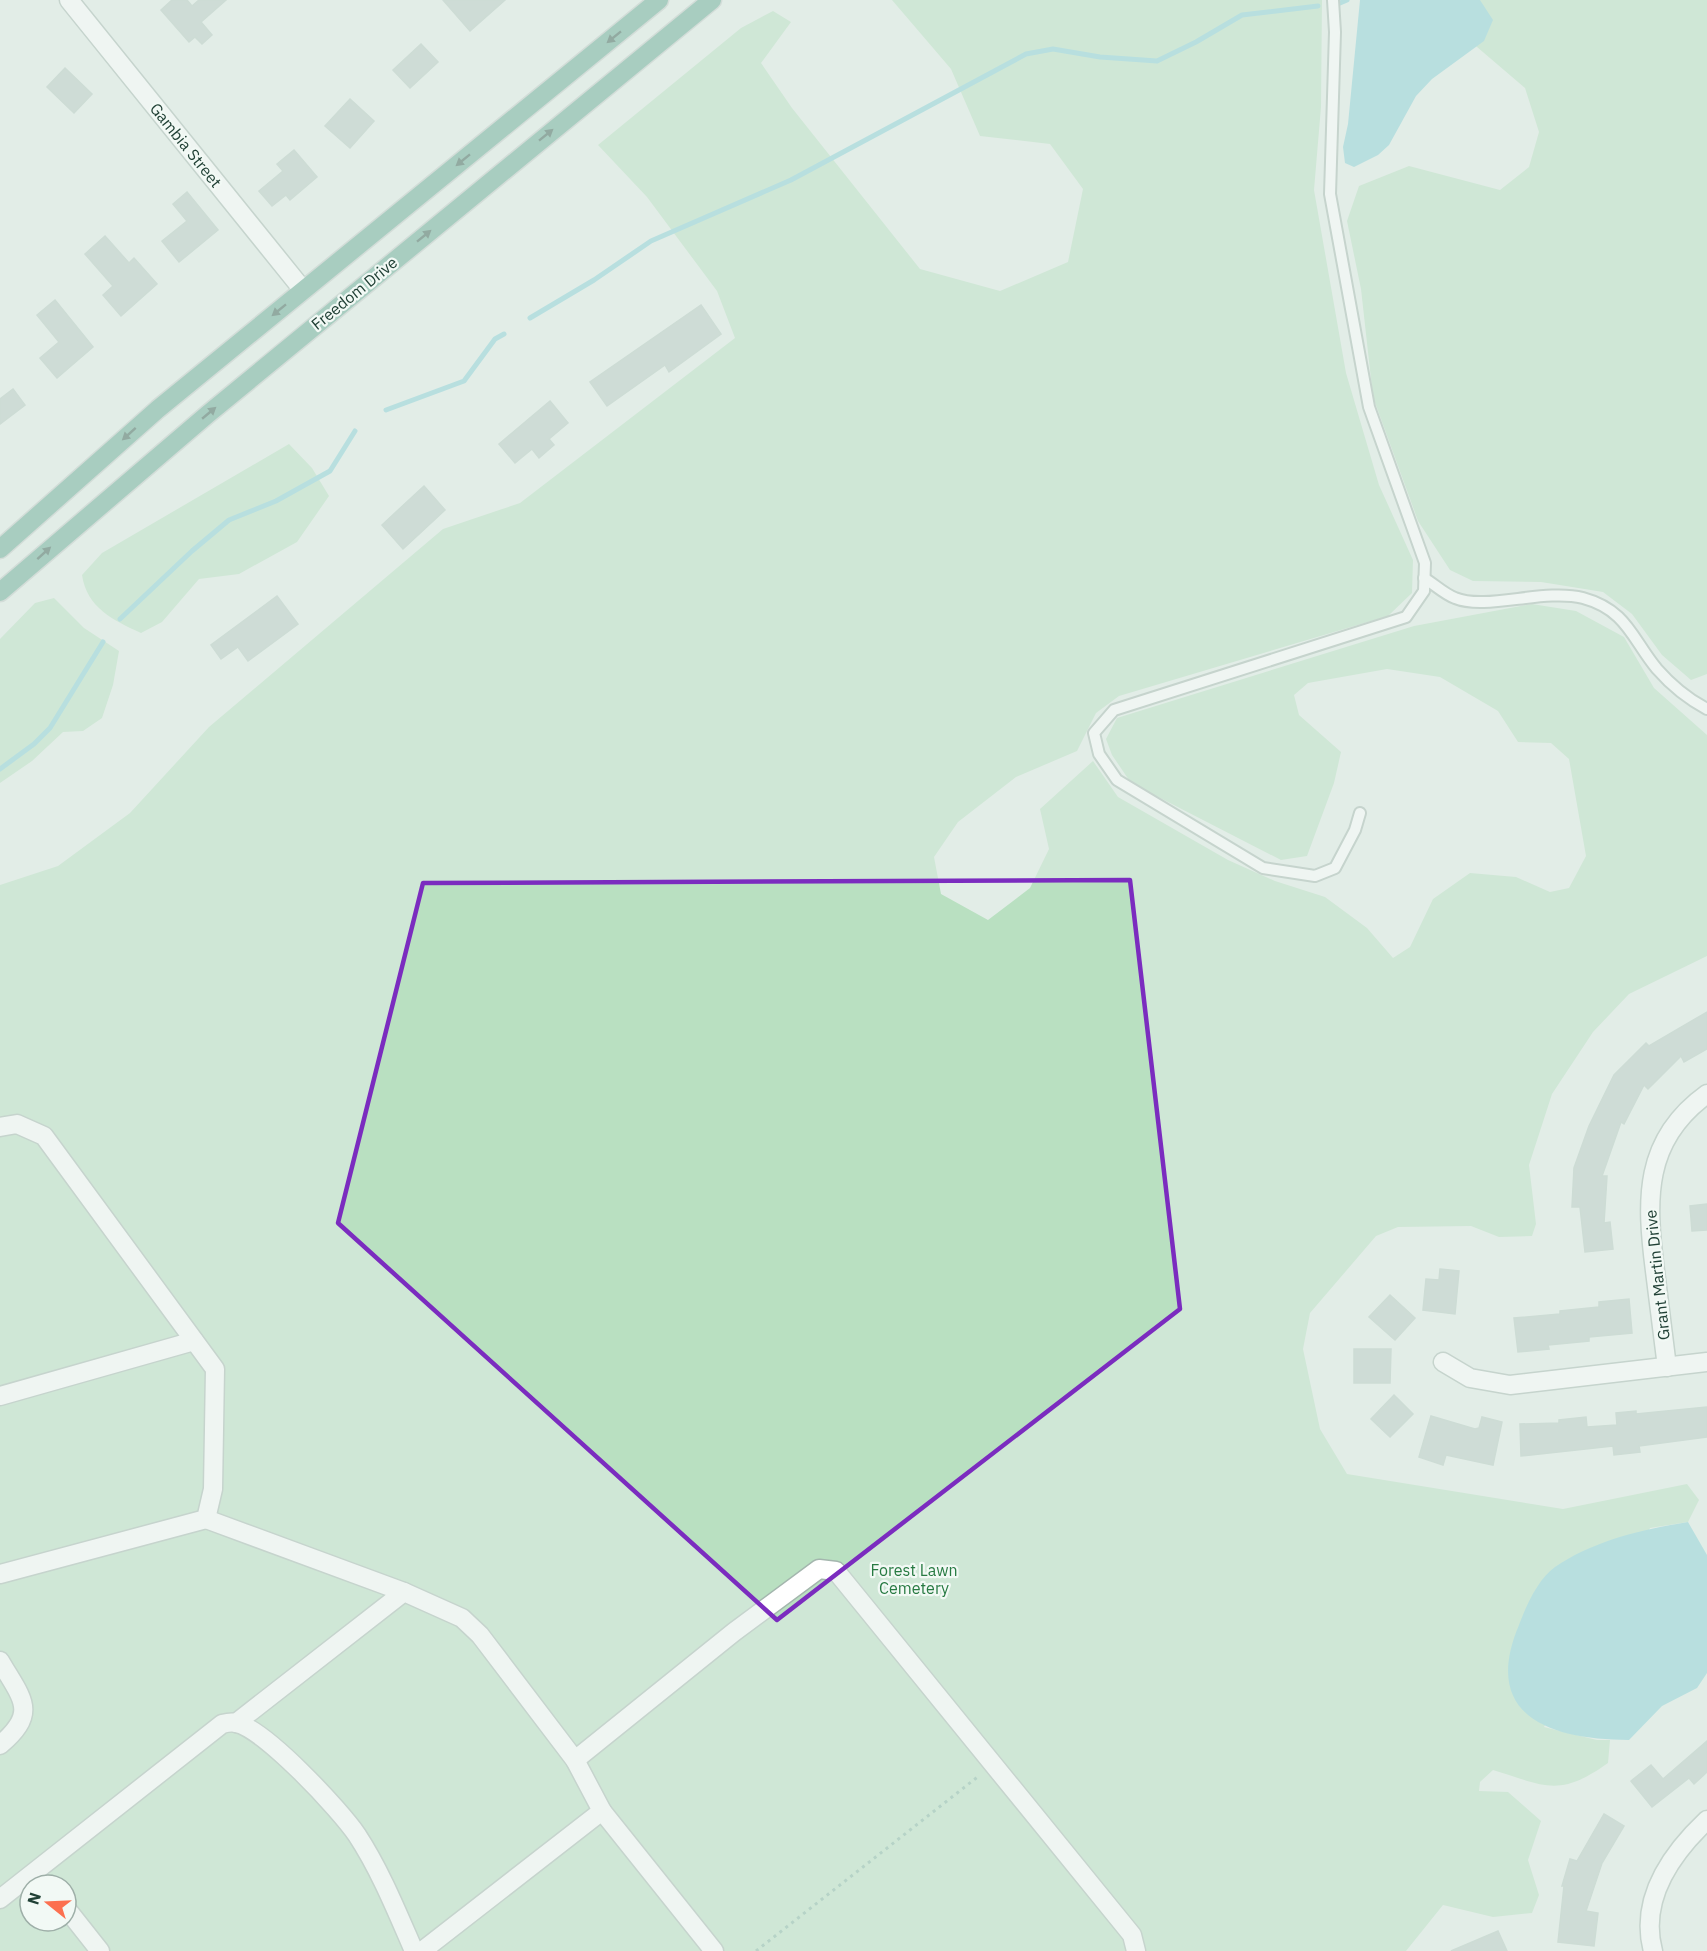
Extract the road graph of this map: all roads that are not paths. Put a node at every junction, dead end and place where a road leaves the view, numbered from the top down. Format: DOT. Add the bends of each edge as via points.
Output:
graph roads {
  1 [pos="69,0"];
  2 [pos="659,0"];
  3 [pos="712,0"];
  4 [pos="1333,0"];
  5 [pos="303,290"];
  6 [pos="0,549"];
  7 [pos="1424,578"];
  8 [pos="0,592"];
  9 [pos="1707,709"];
  10 [pos="1360,813"];
  11 [pos="1707,1094"];
  12 [pos="0,1127"];
  13 [pos="194,1341"];
  14 [pos="1443,1362"];
  15 [pos="1707,1362"];
  16 [pos="1667,1367"];
  17 [pos="0,1396"];
  18 [pos="206,1519"];
  19 [pos="0,1574"];
  20 [pos="404,1592"];
  21 [pos="0,1661"];
  22 [pos="236,1723"];
  23 [pos="0,1745"];
  24 [pos="575,1760"];
  25 [pos="602,1811"];
  26 [pos="1707,1820"];
  27 [pos="48,1873"];
  28 [pos="18,1890"];
  29 [pos="0,1899"];
  30 [pos="78,1923"];
  31 [pos="100,1951"];
  32 [pos="414,1951"];
  33 [pos="422,1951"];
  34 [pos="714,1951"];
  35 [pos="1136,1951"];
  36 [pos="1653,1951"];
  1 -- 5 [label="street, Gambia Street"];
  2 -- 5 [label="main road, one-way"];
  8 -- 3 [label="main road, Freedom Drive, one-way" via="208,414"];
  4 -- 7 [label="lane" via="1330,194 1369,407 1425,563"];
  5 -- 6 [label="main road, one-way" via="158,409"];
  7 -- 9 [label="lane" via="1455,598 1475,602 1547,595 1584,598 1621,617 1657,669 1688,699"];
  7 -- 10 [label="lane" via="1424,591 1406,617 1114,710 1094,733 1099,754 1117,780 1263,868 1315,876 1335,868"];
  11 -- 16 [label="street, Grant Martin Drive" via="1674,1124 1651,1178 1650,1227"];
  12 -- 13 [label="street" via="16,1124 45,1136"];
  13 -- 17 [label="street"];
  13 -- 18 [label="street" via="215,1369 213,1489"];
  14 -- 16 [label="street" via="1470,1378 1510,1385"];
  15 -- 16 [label="street"];
  18 -- 19 [label="street"];
  18 -- 20 [label="street"];
  20 -- 22 [label="street"];
  20 -- 24 [label="street" via="462,1618 480,1635"];
  21 -- 23 [label="street" via="20,1694 25,1713 21,1725"];
  22 -- 27 [label="street" via="222,1724"];
  22 -- 32 [label="street" via="303,1773 357,1834"];
  24 -- 25 [label="street"];
  24 -- 35 [label="street" via="819,1569 836,1571 1132,1935"];
  25 -- 33 [label="street"];
  25 -- 34 [label="street"];
  26 -- 36 [label="street" via="1671,1859 1656,1888 1649,1913"];
  28 -- 29 [label="street"];
  30 -- 31 [label="street"];
}
